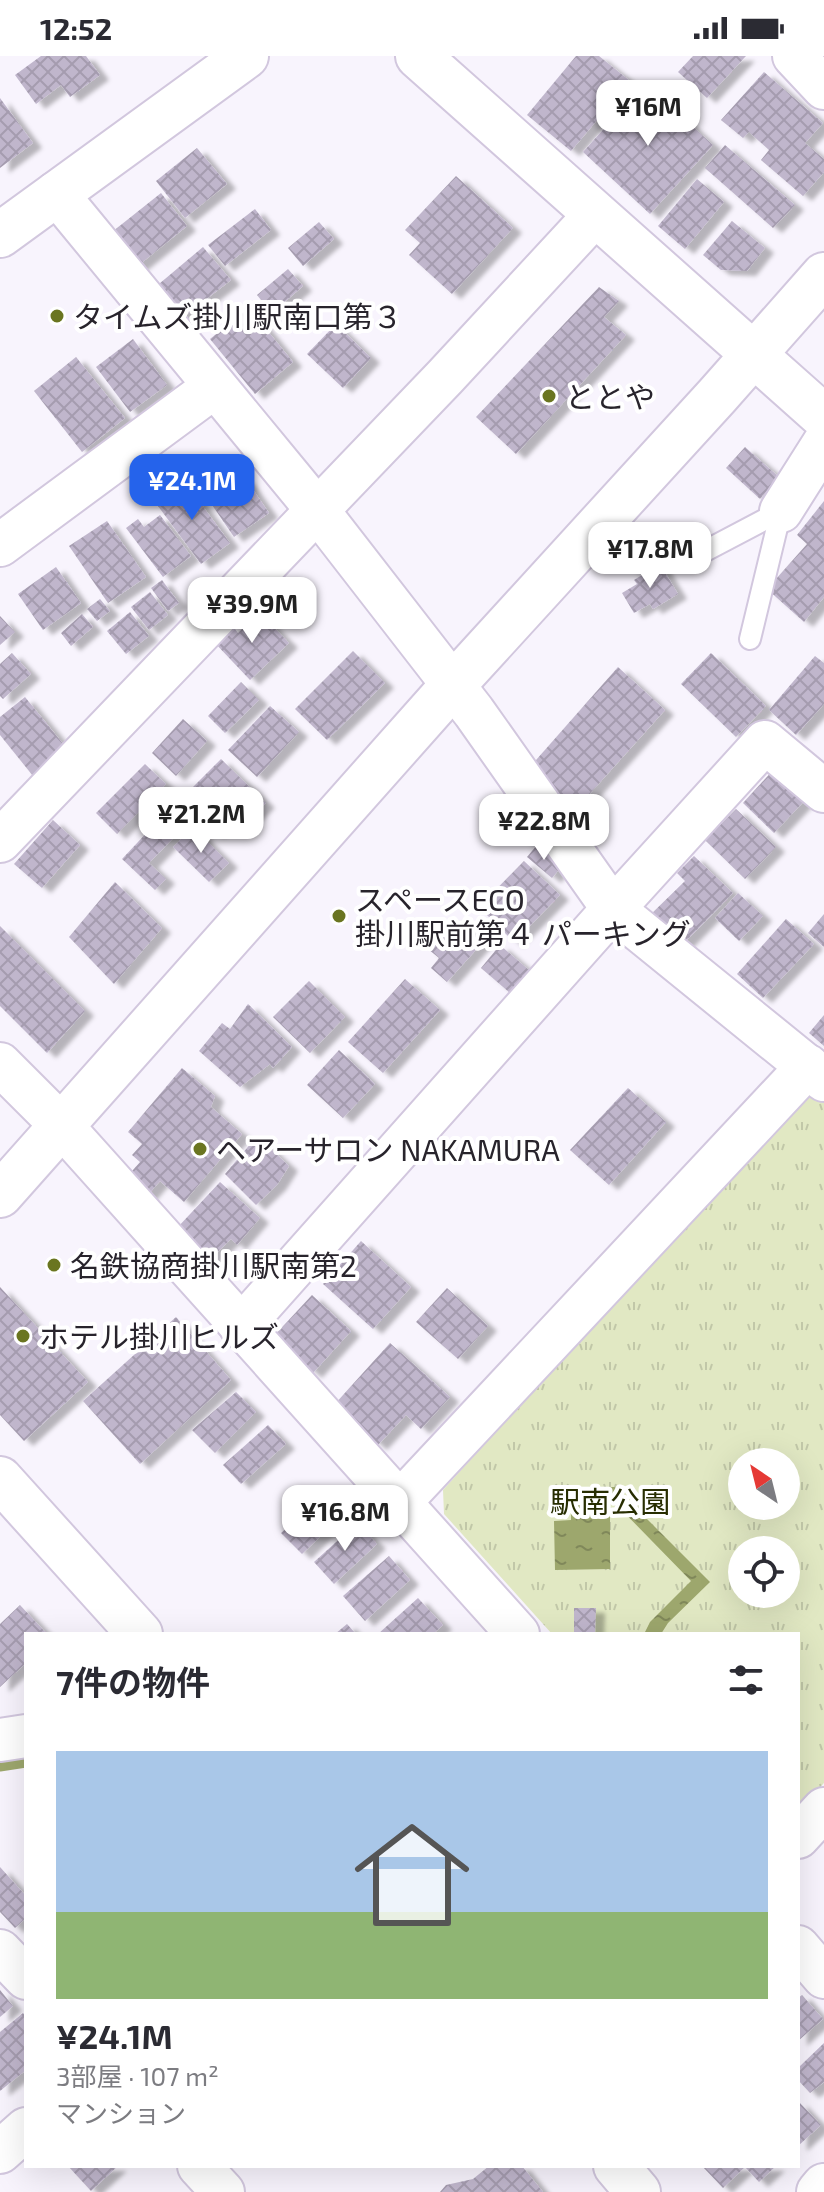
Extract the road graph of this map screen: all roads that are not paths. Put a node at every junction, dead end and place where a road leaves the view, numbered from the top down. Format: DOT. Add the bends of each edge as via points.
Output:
graph roads {
  1 [pos="246,56"];
  2 [pos="418,56"];
  3 [pos="794,56"];
  4 [pos="824,88"];
  5 [pos="56,193"];
  6 [pos="595,215"];
  7 [pos="0,235"];
  8 [pos="824,275"];
  9 [pos="754,354"];
  10 [pos="214,387"];
  11 [pos="824,417"];
  12 [pos="824,443"];
  13 [pos="318,511"];
  14 [pos="781,511"];
  15 [pos="0,545"];
  16 [pos="686,561"];
  17 [pos="750,639"];
  18 [pos="453,685"];
  19 [pos="824,791"];
  20 [pos="0,841"];
  21 [pos="613,909"];
  22 [pos="0,1064"];
  23 [pos="816,1073"];
  24 [pos="61,1125"];
  25 [pos="0,1195"];
  26 [pos="241,1327"];
  27 [pos="0,1479"];
  28 [pos="400,1502"];
  29 [pos="138,1632"];
  30 [pos="516,1632"];
  31 [pos="24,1736"];
  32 [pos="0,1740"];
  33 [pos="824,1809"];
  34 [pos="800,1835"];
  35 [pos="800,1949"];
  36 [pos="0,1951"];
  37 [pos="24,1976"];
  38 [pos="824,1977"];
  39 [pos="24,2131"];
  40 [pos="0,2152"];
  41 [pos="201,2168"];
  42 [pos="618,2168"];
  43 [pos="824,2186"];
  44 [pos="223,2192"];
  45 [pos="638,2192"];
  46 [pos="819,2192"];
  1 -- 5 [label="street"];
  2 -- 6 [label="street"];
  3 -- 4 [label="street"];
  5 -- 7 [label="street"];
  5 -- 10 [label="street"];
  6 -- 9 [label="street"];
  6 -- 13 [label="street"];
  8 -- 9 [label="street"];
  9 -- 11 [label="street"];
  9 -- 18 [label="street"];
  10 -- 13 [label="street"];
  10 -- 15 [label="street"];
  12 -- 14 [label="street"];
  13 -- 18 [label="street"];
  13 -- 20 [label="street"];
  14 -- 16 [label="lane"];
  14 -- 17 [label="lane"];
  18 -- 21 [label="street"];
  18 -- 24 [label="street"];
  19 -- 21 [label="street" via="765,742"];
  21 -- 23 [label="street"];
  21 -- 26 [label="street"];
  22 -- 24 [label="street"];
  23 -- 28 [label="street"];
  24 -- 25 [label="street"];
  24 -- 26 [label="street"];
  26 -- 28 [label="street"];
  27 -- 29 [label="street"];
  28 -- 30 [label="street"];
  31 -- 32 [label="street"];
  33 -- 34 [label="street"];
  35 -- 38 [label="street"];
  36 -- 37 [label="street"];
  39 -- 40 [label="street"];
  41 -- 44 [label="street"];
  42 -- 45 [label="street"];
  43 -- 46 [label="street"];
}
